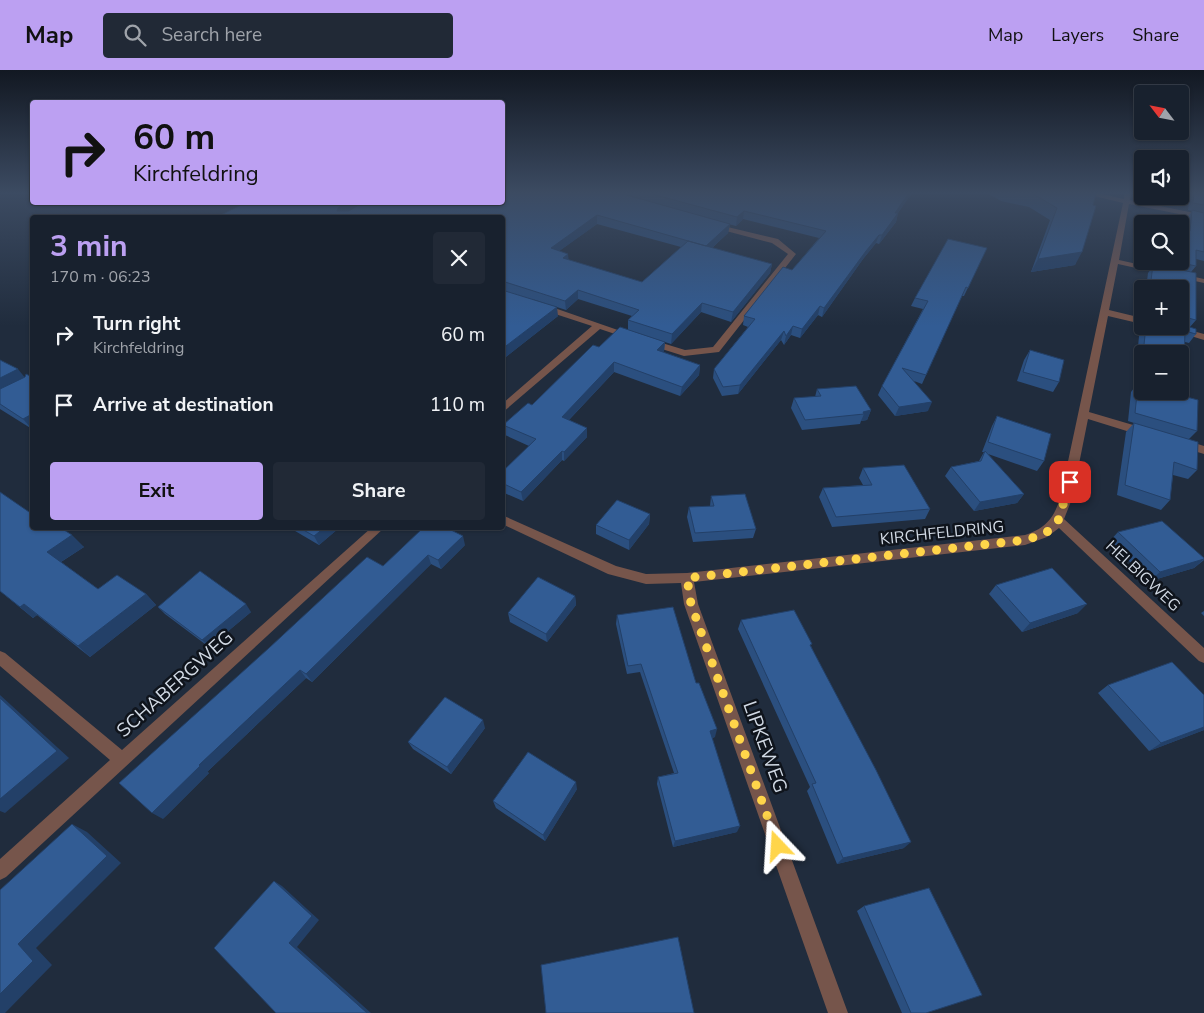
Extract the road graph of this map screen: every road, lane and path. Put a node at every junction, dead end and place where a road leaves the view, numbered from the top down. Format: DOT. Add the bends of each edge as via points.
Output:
graph roads {
  1 [pos="764,238"];
  2 [pos="1119,238"];
  3 [pos="1114,262"];
  4 [pos="1204,281"];
  5 [pos="537,305"];
  6 [pos="1104,312"];
  7 [pos="1134,319"];
  8 [pos="598,326"];
  9 [pos="1189,333"];
  10 [pos="1204,337"];
  11 [pos="505,407"];
  12 [pos="1084,414"];
  13 [pos="1204,450"];
  14 [pos="505,520"];
  15 [pos="1058,521"];
  16 [pos="376,530"];
  17 [pos="687,578"];
  18 [pos="0,657"];
  19 [pos="1204,657"];
  20 [pos="122,760"];
  21 [pos="0,871"];
  22 [pos="838,1013"];
  1 -- 8 [label="street" via="776,241 792,254 716,350 684,353"];
  2 -- 3 [label="street"];
  3 -- 4 [label="street"];
  3 -- 6 [label="street"];
  5 -- 8 [label="street"];
  6 -- 7 [label="street"];
  6 -- 12 [label="street"];
  8 -- 11 [label="street"];
  9 -- 10 [label="street"];
  12 -- 13 [label="street"];
  12 -- 15 [label="street" via="1066,499"];
  14 -- 17 [label="street, KIRCHFELDRING" via="613,570 646,579"];
  15 -- 17 [label="street, KIRCHFELDRING" via="1045,534 1025,540"];
  15 -- 19 [label="street, HELBIGWEG"];
  16 -- 20 [label="street, SCHABERGWEG"];
  17 -- 22 [label="street, LIPKEWEG" via="691,604"];
  18 -- 20 [label="street"];
  20 -- 21 [label="street, SCHABERGWEG"];
}
